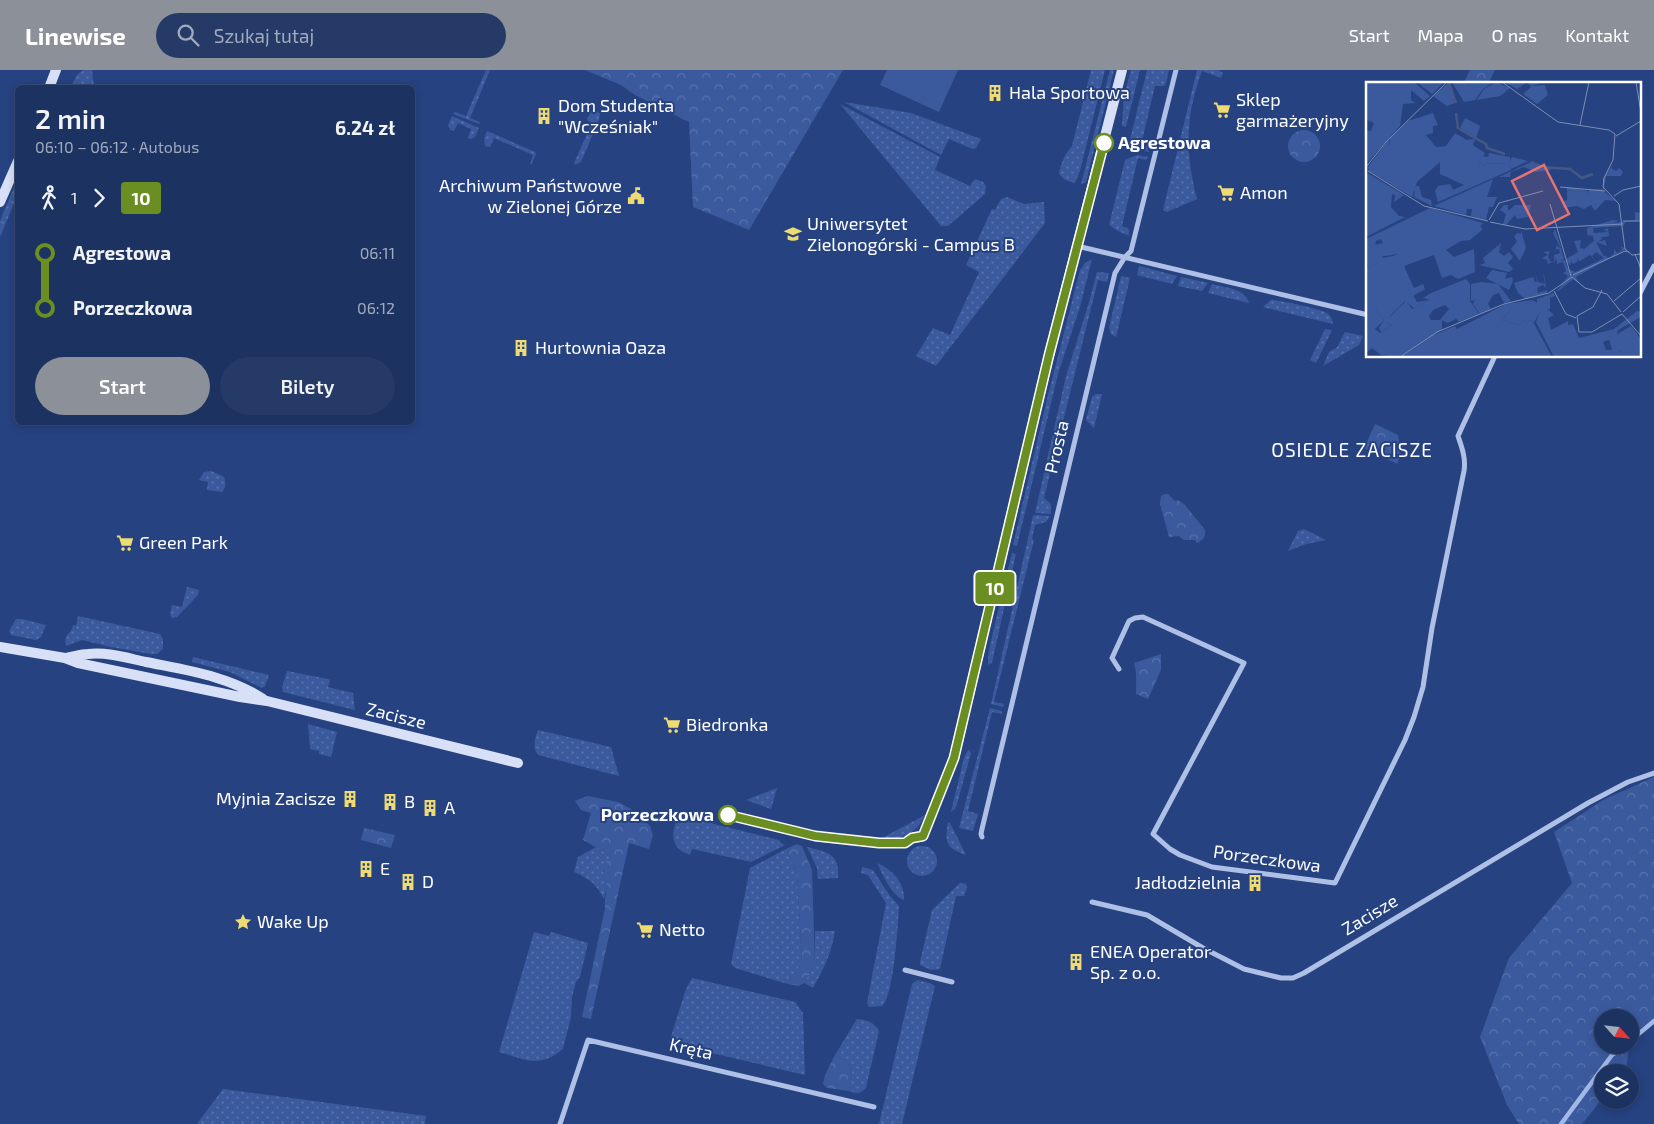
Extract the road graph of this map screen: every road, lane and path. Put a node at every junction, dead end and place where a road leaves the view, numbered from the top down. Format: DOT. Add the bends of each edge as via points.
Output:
graph roads {
  1 [pos="56,70"];
  2 [pos="1122,70"];
  3 [pos="1176,70"];
  4 [pos="50,85"];
  5 [pos="15,168"];
  6 [pos="0,202"];
  7 [pos="1078,246"];
  8 [pos="1125,257"];
  9 [pos="1654,266"];
  10 [pos="1642,289"];
  11 [pos="1366,315"];
  12 [pos="1495,358"];
  13 [pos="1,647"];
  14 [pos="1119,669"];
  15 [pos="954,758"];
  16 [pos="518,763"];
  17 [pos="1654,773"];
  18 [pos="982,837"];
  19 [pos="1092,902"];
  20 [pos="905,970"];
  21 [pos="952,982"];
  22 [pos="874,1107"];
  23 [pos="560,1124"];
  1 -- 4 [label="street"];
  2 -- 7 [label="street, Prosta"];
  3 -- 8 [label="street, Prosta" via="1137,231 1131,251"];
  5 -- 6 [label="street"];
  7 -- 8 [label="street"];
  7 -- 15 [label="street, Prosta" via="1049,355"];
  8 -- 11 [label="street"];
  8 -- 18 [label="street, Prosta" via="1115,273"];
  9 -- 10 [label="street"];
  12 -- 14 [label="street, Porzeczkowa" via="1458,436 1463,450 1464,471 1423,688 1411,725 1335,883 1212,867 1180,855 1153,834 1244,663 1143,616 1129,621 1112,658"];
  13 -- 16 [label="street, Zacisze" via="267,701"];
  17 -- 19 [label="street, Zacisze" via="1628,782 1588,803 1293,978 1244,969 1147,916"];
  20 -- 21 [label="street"];
  22 -- 23 [label="street, Kręta" via="588,1040"];
}
